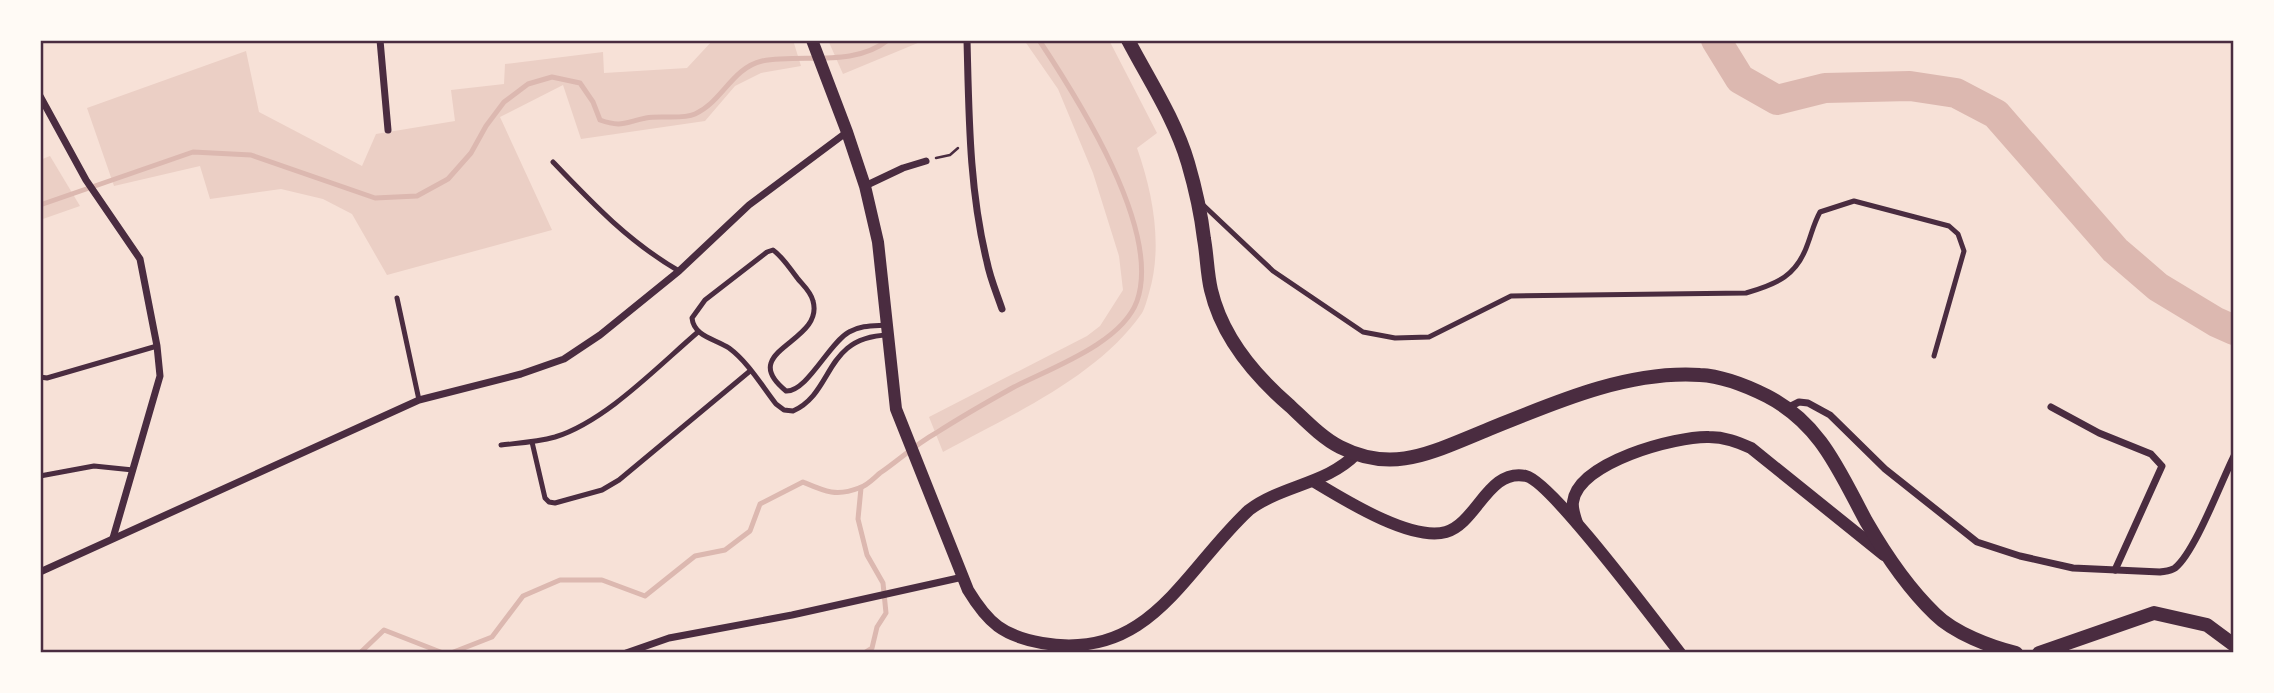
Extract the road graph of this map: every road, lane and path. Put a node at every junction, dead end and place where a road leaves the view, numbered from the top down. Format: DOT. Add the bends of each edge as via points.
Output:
graph roads {
  1 [pos="380,40"];
  2 [pos="967,40"];
  3 [pos="1128,40"];
  4 [pos="812,41"];
  5 [pos="40,96"];
  6 [pos="969,127"];
  7 [pos="388,130"];
  8 [pos="847,132"];
  9 [pos="926,161"];
  10 [pos="553,162"];
  11 [pos="864,186"];
  12 [pos="1197,198"];
  13 [pos="679,271"];
  14 [pos="397,298"];
  15 [pos="1002,309"];
  16 [pos="888,330"];
  17 [pos="698,332"];
  18 [pos="157,346"];
  19 [pos="1934,356"];
  20 [pos="750,371"];
  21 [pos="40,377"];
  22 [pos="419,400"];
  23 [pos="2051,407"];
  24 [pos="1787,409"];
  25 [pos="532,442"];
  26 [pos="501,444"];
  27 [pos="1356,454"];
  28 [pos="2234,456"];
  29 [pos="133,470"];
  30 [pos="40,476"];
  31 [pos="1313,481"];
  32 [pos="1577,524"];
  33 [pos="113,538"];
  34 [pos="1889,558"];
  35 [pos="2115,570"];
  36 [pos="40,572"];
  37 [pos="964,577"];
  38 [pos="2234,645"];
  39 [pos="1085,649"];
  40 [pos="626,653"];
  41 [pos="1680,653"];
  42 [pos="2017,653"];
  43 [pos="2039,653"];
  1 -- 7 [label="street"];
  2 -- 6 [label="street"];
  3 -- 12 [label="main road" via="1177,133"];
  4 -- 8 [label="street"];
  5 -- 18 [label="street" via="86,180 140,259"];
  6 -- 9 [label="path" via="961,146 950,155"];
  6 -- 15 [label="street" via="979,224"];
  8 -- 11 [label="street"];
  8 -- 13 [label="street" via="749,205"];
  9 -- 11 [label="street"];
  10 -- 13 [label="lane" via="607,219"];
  11 -- 16 [label="street" via="878,242"];
  12 -- 19 [label="lane" via="1273,271 1363,332 1395,338 1429,337 1511,296 1746,293 1777,284 1800,264 1820,212 1854,201 1949,226 1958,234 1965,251"];
  12 -- 27 [label="main road" via="1210,289 1232,342 1278,396 1336,445"];
  13 -- 22 [label="street" via="564,359"];
  14 -- 22 [label="lane"];
  16 -- 17 [label="lane" via="856,328 846,333 799,388 786,391 772,376 775,352 798,338 810,323 814,304 773,250 697,309 692,318"];
  16 -- 20 [label="lane" via="847,349 810,400 793,411 776,404"];
  16 -- 37 [label="street" via="892,387 903,431"];
  17 -- 20 [label="lane" via="726,346"];
  17 -- 25 [label="lane" via="603,413 571,431"];
  18 -- 21 [label="lane"];
  18 -- 29 [label="street" via="160,376"];
  20 -- 25 [label="lane" via="602,490 549,502"];
  22 -- 33 [label="street"];
  23 -- 35 [label="street" via="2098,433 2151,454 2162,466"];
  24 -- 27 [label="main road" via="1731,381 1701,374 1664,375 1593,390 1416,458 1388,460"];
  24 -- 34 [label="main road" via="1827,447"];
  24 -- 35 [label="street" via="1808,403 1830,415 1885,468 1977,542 2046,563"];
  25 -- 26 [label="lane"];
  27 -- 31 [label="street" via="1346,465"];
  28 -- 35 [label="street" via="2185,558 2173,570"];
  29 -- 30 [label="lane" via="94,466"];
  29 -- 33 [label="street"];
  31 -- 32 [label="street" via="1365,511 1408,529 1434,533 1458,527 1501,481 1522,475 1541,484"];
  31 -- 39 [label="street" via="1260,502 1170,600 1127,631"];
  32 -- 34 [label="street" via="1572,503 1584,481 1596,472 1662,442 1732,439 1751,448"];
  32 -- 41 [label="street"];
  33 -- 36 [label="street"];
  34 -- 42 [label="main road" via="1937,616 1988,646"];
  37 -- 39 [label="street" via="981,611 1005,632"];
  37 -- 40 [label="street" via="669,638"];
  38 -- 43 [label="main road" via="2207,625 2154,613"];
}
